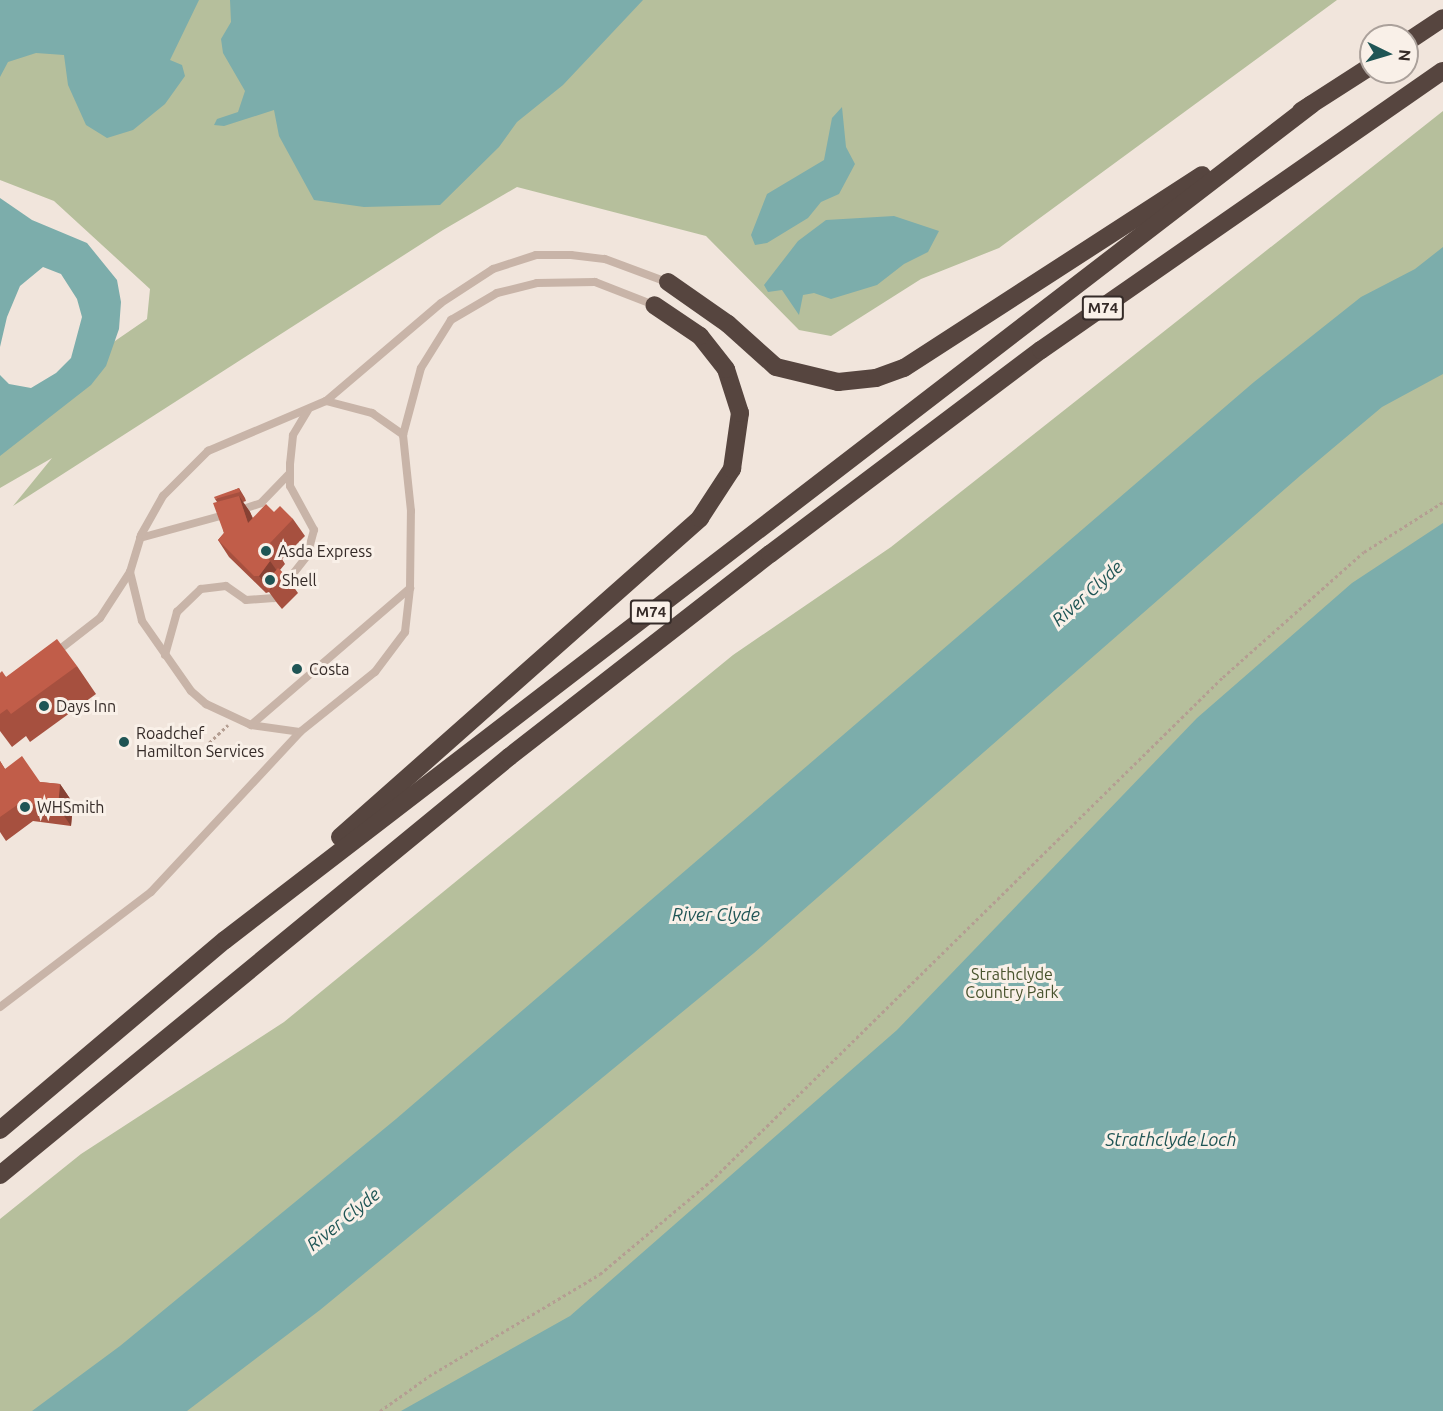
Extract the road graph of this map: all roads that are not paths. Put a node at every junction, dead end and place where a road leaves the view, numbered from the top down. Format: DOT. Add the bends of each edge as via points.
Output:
graph roads {
  1 [pos="1443,18"];
  2 [pos="1419,34"];
  3 [pos="1443,71"];
  4 [pos="1359,74"];
  5 [pos="1312,104"];
  6 [pos="668,282"];
  7 [pos="654,305"];
  8 [pos="326,400"];
  9 [pos="309,408"];
  10 [pos="403,435"];
  11 [pos="290,474"];
  12 [pos="140,538"];
  13 [pos="130,572"];
  14 [pos="410,588"];
  15 [pos="51,655"];
  16 [pos="165,655"];
  17 [pos="251,725"];
  18 [pos="300,732"];
  19 [pos="225,940"];
  20 [pos="0,1007"];
  21 [pos="0,1130"];
  22 [pos="0,1174"];
  1 -- 2 [label="highway"];
  3 -- 22 [label="highway, M74" via="1041,350 788,540 509,757"];
  4 -- 5 [label="highway, M74"];
  5 -- 6 [label="highway" via="904,368 876,378 838,382 776,367 728,324"];
  5 -- 19 [label="highway, M74"];
  6 -- 8 [label="lane" via="605,259 536,255 493,270 441,303"];
  7 -- 10 [label="lane" via="596,282 537,283 497,293 451,320 421,368"];
  7 -- 19 [label="highway" via="700,336 726,369 740,412 732,469 700,518"];
  8 -- 9 [label="lane"];
  8 -- 10 [label="lane" via="372,413"];
  9 -- 11 [label="lane" via="293,435"];
  9 -- 12 [label="lane" via="208,451 163,496"];
  10 -- 14 [label="lane" via="411,511"];
  11 -- 12 [label="lane" via="261,503"];
  11 -- 16 [label="lane" via="290,486 314,530 307,556 274,598 246,600 226,586 201,589 177,612"];
  12 -- 13 [label="lane"];
  13 -- 15 [label="lane" via="100,618"];
  13 -- 16 [label="lane" via="142,621"];
  14 -- 17 [label="lane"];
  14 -- 18 [label="lane" via="405,632 375,672"];
  16 -- 17 [label="lane" via="206,704"];
  17 -- 18 [label="lane"];
  18 -- 20 [label="lane" via="151,892"];
  19 -- 21 [label="highway, M74"];
}
